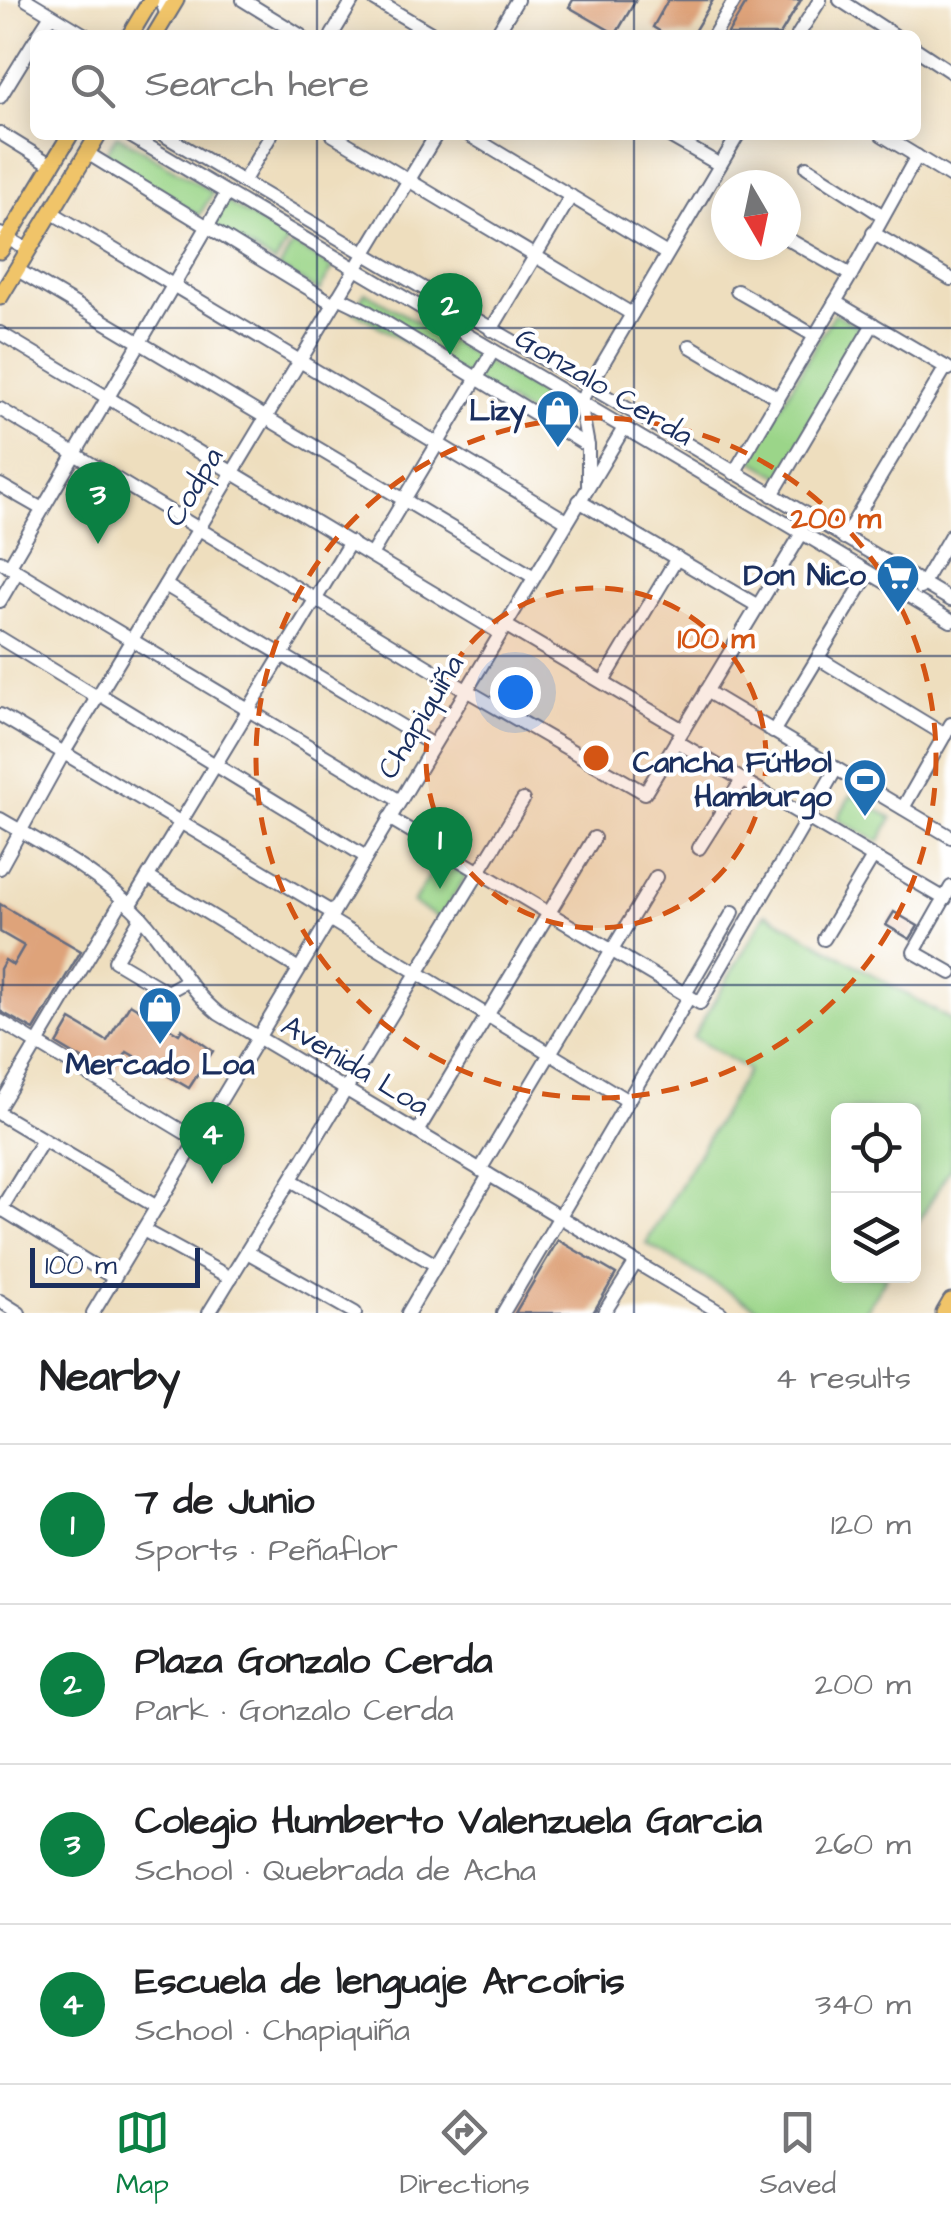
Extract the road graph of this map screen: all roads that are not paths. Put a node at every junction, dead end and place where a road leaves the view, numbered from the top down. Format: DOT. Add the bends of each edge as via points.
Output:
graph roads {
  1 [pos="27,0"];
  2 [pos="151,0"];
  3 [pos="176,0"];
  4 [pos="243,0"];
  5 [pos="352,0"];
  6 [pos="375,0"];
  7 [pos="517,0"];
  8 [pos="735,0"];
  9 [pos="820,0"];
  10 [pos="840,0"];
  11 [pos="164,8"];
  12 [pos="51,14"];
  13 [pos="42,30"];
  14 [pos="77,30"];
  15 [pos="133,30"];
  16 [pos="292,30"];
  17 [pos="335,30"];
  18 [pos="426,30"];
  19 [pos="499,30"];
  20 [pos="717,30"];
  21 [pos="801,30"];
  22 [pos="886,30"];
  23 [pos="30,49"];
  24 [pos="921,53"];
  25 [pos="0,66"];
  26 [pos="951,72"];
  27 [pos="14,75"];
  28 [pos="0,98"];
  29 [pos="0,133"];
  30 [pos="67,140"];
  31 [pos="95,140"];
  32 [pos="137,140"];
  33 [pos="172,140"];
  34 [pos="269,140"];
  35 [pos="340,140"];
  36 [pos="433,140"];
  37 [pos="477,140"];
  38 [pos="677,140"];
  39 [pos="735,140"];
  40 [pos="890,140"];
  41 [pos="86,153"];
  42 [pos="916,156"];
  43 [pos="52,165"];
  44 [pos="720,165"];
  45 [pos="807,167"];
  46 [pos="951,177"];
  47 [pos="408,180"];
  48 [pos="243,182"];
  49 [pos="227,193"];
  50 [pos="572,196"];
  51 [pos="51,212"];
  52 [pos="882,215"];
  53 [pos="208,226"];
  54 [pos="872,234"];
  55 [pos="2,241"];
  56 [pos="801,247"];
  57 [pos="28,250"];
  58 [pos="364,254"];
  59 [pos="667,254"];
  60 [pos="536,256"];
  61 [pos="355,269"];
  62 [pos="16,270"];
  63 [pos="851,275"];
  64 [pos="951,279"];
  65 [pos="173,285"];
  66 [pos="737,291"];
  67 [pos="0,297"];
  68 [pos="336,300"];
  69 [pos="835,302"];
  70 [pos="632,314"];
  71 [pos="873,324"];
  72 [pos="491,330"];
  73 [pos="0,332"];
  74 [pos="814,336"];
  75 [pos="140,342"];
  76 [pos="690,346"];
  77 [pos="493,350"];
  78 [pos="300,360"];
  79 [pos="948,369"];
  80 [pos="477,378"];
  81 [pos="588,388"];
  82 [pos="108,397"];
  83 [pos="778,398"];
  84 [pos="580,402"];
  85 [pos="0,409"];
  86 [pos="266,416"];
  87 [pos="624,428"];
  88 [pos="438,444"];
  89 [pos="588,446"];
  90 [pos="75,454"];
  91 [pos="232,472"];
  92 [pos="734,473"];
  93 [pos="0,485"];
  94 [pos="588,487"];
  95 [pos="772,495"];
  96 [pos="405,499"];
  97 [pos="580,500"];
  98 [pos="42,510"];
  99 [pos="567,521"];
  100 [pos="198,529"];
  101 [pos="802,533"];
  102 [pos="951,535"];
  103 [pos="844,538"];
  104 [pos="350,542"];
  105 [pos="371,556"];
  106 [pos="677,558"];
  107 [pos="9,567"];
  108 [pos="869,573"];
  109 [pos="534,577"];
  110 [pos="923,583"];
  111 [pos="165,585"];
  112 [pos="315,599"];
  113 [pos="914,599"];
  114 [pos="951,600"];
  115 [pos="0,601"];
  116 [pos="758,606"];
  117 [pos="951,620"];
  118 [pos="503,629"];
  119 [pos="0,638"];
  120 [pos="131,641"];
  121 [pos="283,653"];
  122 [pos="818,658"];
  123 [pos="603,682"];
  124 [pos="466,690"];
  125 [pos="706,692"];
  126 [pos="98,696"];
  127 [pos="248,710"];
  128 [pos="0,715"];
  129 [pos="948,729"];
  130 [pos="774,732"];
  131 [pos="680,736"];
  132 [pos="434,744"];
  133 [pos="63,754"];
  134 [pos="215,765"];
  135 [pos="836,769"];
  136 [pos="742,780"];
  137 [pos="523,800"];
  138 [pos="400,801"];
  139 [pos="903,808"];
  140 [pos="390,818"];
  141 [pos="806,818"];
  142 [pos="0,819"];
  143 [pos="180,822"];
  144 [pos="22,832"];
  145 [pos="951,837"];
  146 [pos="594,838"];
  147 [pos="699,848"];
  148 [pos="366,857"];
  149 [pos="873,857"];
  150 [pos="0,868"];
  151 [pos="479,872"];
  152 [pos="148,876"];
  153 [pos="656,877"];
  154 [pos="948,893"];
  155 [pos="126,902"];
  156 [pos="733,912"];
  157 [pos="548,913"];
  158 [pos="141,916"];
  159 [pos="331,916"];
  160 [pos="824,939"];
  161 [pos="612,951"];
  162 [pos="299,969"];
  163 [pos="951,972"];
  164 [pos="417,973"];
  165 [pos="187,982"];
  166 [pos="691,998"];
  167 [pos="487,1015"];
  168 [pos="0,1021"];
  169 [pos="258,1038"];
  170 [pos="38,1043"];
  171 [pos="550,1054"];
  172 [pos="346,1090"];
  173 [pos="628,1100"];
  174 [pos="0,1106"];
  175 [pos="0,1114"];
  176 [pos="417,1132"];
  177 [pos="44,1140"];
  178 [pos="197,1140"];
  179 [pos="485,1172"];
  180 [pos="291,1180"];
  181 [pos="157,1207"];
  182 [pos="0,1210"];
  183 [pos="560,1217"];
  184 [pos="143,1230"];
  185 [pos="246,1252"];
  186 [pos="636,1262"];
  187 [pos="436,1265"];
  188 [pos="114,1278"];
  189 [pos="231,1278"];
  190 [pos="0,1301"];
  191 [pos="951,1301"];
  192 [pos="20,1313"];
  193 [pos="93,1313"];
  194 [pos="209,1313"];
  195 [pos="355,1313"];
  196 [pos="408,1313"];
  197 [pos="503,1313"];
  198 [pos="604,1313"];
  199 [pos="721,1313"];
  200 [pos="944,1313"];
  1 -- 12 [label="street"];
  2 -- 15 [label="main road"];
  3 -- 11 [label="main road"];
  4 -- 16 [label="street"];
  5 -- 17 [label="street"];
  6 -- 18 [label="street"];
  7 -- 19 [label="street"];
  8 -- 20 [label="street"];
  9 -- 21 [label="street"];
  10 -- 22 [label="street"];
  12 -- 13 [label="street"];
  12 -- 14 [label="street"];
  23 -- 27 [label="street"];
  24 -- 26 [label="street"];
  25 -- 27 [label="street"];
  27 -- 28 [label="street"];
  29 -- 43 [label="street"];
  30 -- 43 [label="main road"];
  31 -- 41 [label="main road"];
  32 -- 49 [label="street, Gonzalo Cerda"];
  33 -- 48 [label="street, Gonzalo Cerda"];
  34 -- 48 [label="street"];
  35 -- 47 [label="street"];
  36 -- 47 [label="street, Codpa"];
  37 -- 50 [label="street"];
  38 -- 44 [label="street"];
  39 -- 44 [label="street"];
  40 -- 42 [label="street"];
  41 -- 51 [label="main road"];
  41 -- 53 [label="street, Gonzalo Cerda"];
  42 -- 46 [label="street"];
  42 -- 52 [label="street"];
  43 -- 55 [label="main road"];
  44 -- 59 [label="street"];
  45 -- 52 [label="street"];
  47 -- 58 [label="street, Codpa"];
  47 -- 60 [label="street"];
  48 -- 58 [label="street, Gonzalo Cerda"];
  49 -- 53 [label="street"];
  49 -- 61 [label="street, Gonzalo Cerda"];
  50 -- 59 [label="street"];
  50 -- 60 [label="street"];
  51 -- 57 [label="main road"];
  51 -- 65 [label="street"];
  52 -- 54 [label="street"];
  53 -- 65 [label="street"];
  53 -- 68 [label="street, Gonzalo Cerda"];
  54 -- 63 [label="street"];
  54 -- 64 [label="street"];
  55 -- 57 [label="street"];
  56 -- 63 [label="street"];
  57 -- 62 [label="main road"];
  58 -- 61 [label="street, Codpa"];
  58 -- 72 [label="street, Gonzalo Cerda"];
  59 -- 70 [label="street"];
  60 -- 70 [label="street"];
  60 -- 72 [label="street"];
  61 -- 68 [label="street, Codpa"];
  61 -- 77 [label="street, Gonzalo Cerda"];
  62 -- 67 [label="main road"];
  62 -- 75 [label="street"];
  63 -- 69 [label="street"];
  65 -- 75 [label="street"];
  65 -- 78 [label="street"];
  66 -- 74 [label="street"];
  68 -- 78 [label="street, Codpa"];
  68 -- 80 [label="street, Gonzalo Cerda"];
  69 -- 71 [label="street"];
  69 -- 74 [label="street"];
  70 -- 81 [label="street"];
  71 -- 79 [label="street"];
  71 -- 95 [label="street"];
  72 -- 81 [label="street, Gonzalo Cerda"];
  73 -- 82 [label="street"];
  74 -- 83 [label="street"];
  75 -- 82 [label="street"];
  75 -- 86 [label="street"];
  76 -- 83 [label="street"];
  77 -- 80 [label="street"];
  77 -- 84 [label="street, Gonzalo Cerda"];
  78 -- 86 [label="street, Codpa"];
  78 -- 88 [label="street"];
  79 -- 103 [label="street"];
  80 -- 88 [label="street"];
  80 -- 89 [label="street, Gonzalo Cerda"];
  81 -- 84 [label="street"];
  81 -- 92 [label="street, Gonzalo Cerda"];
  82 -- 90 [label="street"];
  82 -- 91 [label="street"];
  83 -- 92 [label="street"];
  84 -- 87 [label="street, Gonzalo Cerda"];
  84 -- 89 [label="street"];
  85 -- 90 [label="street"];
  86 -- 91 [label="street, Codpa"];
  86 -- 96 [label="street"];
  87 -- 94 [label="street, Chapiquiña"];
  87 -- 101 [label="street, Gonzalo Cerda"];
  88 -- 96 [label="street"];
  88 -- 99 [label="street"];
  89 -- 94 [label="street"];
  90 -- 98 [label="street"];
  90 -- 100 [label="street"];
  91 -- 100 [label="street, Codpa"];
  91 -- 104 [label="street"];
  92 -- 95 [label="street, Gonzalo Cerda"];
  93 -- 98 [label="street"];
  94 -- 97 [label="street, Chapiquiña"];
  95 -- 103 [label="street, Gonzalo Cerda"];
  96 -- 105 [label="street"];
  96 -- 109 [label="street"];
  97 -- 99 [label="street, Chapiquiña"];
  97 -- 106 [label="street"];
  98 -- 107 [label="street"];
  99 -- 109 [label="street, Chapiquiña"];
  100 -- 111 [label="street, Codpa"];
  100 -- 112 [label="street"];
  101 -- 108 [label="street, Gonzalo Cerda"];
  101 -- 116 [label="street"];
  102 -- 110 [label="street"];
  103 -- 110 [label="street, Gonzalo Cerda"];
  104 -- 105 [label="street"];
  104 -- 112 [label="street"];
  105 -- 118 [label="street"];
  106 -- 116 [label="street"];
  106 -- 123 [label="street"];
  107 -- 115 [label="street"];
  107 -- 120 [label="street"];
  108 -- 113 [label="street, Gonzalo Cerda"];
  108 -- 122 [label="street"];
  109 -- 118 [label="street, Chapiquiña"];
  110 -- 113 [label="street"];
  110 -- 114 [label="street, Gonzalo Cerda"];
  111 -- 120 [label="street, Codpa"];
  111 -- 121 [label="street"];
  112 -- 121 [label="street"];
  112 -- 124 [label="street"];
  113 -- 117 [label="street, Gonzalo Cerda"];
  116 -- 125 [label="street"];
  118 -- 123 [label="street"];
  118 -- 124 [label="street, Chapiquiña"];
  119 -- 126 [label="street"];
  120 -- 126 [label="street, Codpa"];
  120 -- 127 [label="street"];
  121 -- 127 [label="street"];
  121 -- 132 [label="street"];
  122 -- 129 [label="street"];
  122 -- 130 [label="street"];
  123 -- 131 [label="street"];
  124 -- 131 [label="street" via="645,793"];
  124 -- 132 [label="street, Chapiquiña"];
  125 -- 130 [label="street"];
  125 -- 131 [label="street"];
  126 -- 133 [label="street, Codpa"];
  126 -- 134 [label="street"];
  127 -- 134 [label="street"];
  127 -- 138 [label="street"];
  128 -- 133 [label="street"];
  129 -- 139 [label="street"];
  130 -- 135 [label="street"];
  131 -- 136 [label="street"];
  132 -- 138 [label="street, Chapiquiña"];
  133 -- 143 [label="street"];
  133 -- 144 [label="street, Codpa"];
  134 -- 143 [label="street"];
  134 -- 148 [label="street"];
  135 -- 139 [label="street"];
  135 -- 141 [label="street"];
  136 -- 141 [label="street"];
  136 -- 147 [label="street"];
  137 -- 151 [label="street"];
  138 -- 140 [label="street, Chapiquiña"];
  139 -- 145 [label="street"];
  140 -- 148 [label="street, Chapiquiña"];
  140 -- 151 [label="street"];
  141 -- 149 [label="street"];
  141 -- 166 [label="street"];
  142 -- 144 [label="street, Avenida Loa"];
  143 -- 152 [label="street"];
  143 -- 159 [label="street"];
  144 -- 150 [label="street, Codpa"];
  144 -- 155 [label="street, Avenida Loa"];
  146 -- 157 [label="street"];
  148 -- 159 [label="street, Chapiquiña"];
  149 -- 154 [label="street"];
  149 -- 160 [label="street"];
  151 -- 157 [label="street"];
  151 -- 164 [label="street"];
  152 -- 155 [label="street"];
  152 -- 162 [label="street"];
  153 -- 161 [label="street"];
  154 -- 163 [label="street" via="914,952"];
  155 -- 158 [label="street, Avenida Loa"];
  155 -- 170 [label="street"];
  156 -- 166 [label="street"];
  157 -- 161 [label="street"];
  157 -- 167 [label="street"];
  158 -- 165 [label="street, Avenida Loa"];
  158 -- 165 [label="street" via="114,961 166,992"];
  159 -- 162 [label="street, Chapiquiña"];
  159 -- 164 [label="street"];
  161 -- 166 [label="street"];
  161 -- 171 [label="street"];
  162 -- 169 [label="street, Chapiquiña"];
  164 -- 167 [label="street"];
  164 -- 172 [label="street"];
  165 -- 169 [label="street, Avenida Loa" via="219,1014"];
  166 -- 173 [label="street"];
  167 -- 171 [label="street"];
  167 -- 176 [label="street"];
  168 -- 170 [label="street"];
  169 -- 172 [label="street, Avenida Loa"];
  169 -- 178 [label="street, Chapiquiña"];
  170 -- 174 [label="street"];
  170 -- 178 [label="street"];
  171 -- 173 [label="street"];
  171 -- 179 [label="street"];
  172 -- 176 [label="street, Avenida Loa"];
  172 -- 180 [label="street"];
  173 -- 183 [label="street"];
  175 -- 177 [label="street"];
  176 -- 179 [label="street, Avenida Loa"];
  177 -- 181 [label="street"];
  177 -- 182 [label="street"];
  178 -- 181 [label="street, Chapiquiña"];
  179 -- 183 [label="street, Avenida Loa"];
  179 -- 187 [label="street"];
  180 -- 185 [label="street"];
  180 -- 187 [label="street"];
  181 -- 184 [label="street, Chapiquiña"];
  182 -- 188 [label="street"];
  183 -- 186 [label="street, Avenida Loa"];
  183 -- 197 [label="street"];
  184 -- 188 [label="street, Chapiquiña"];
  184 -- 189 [label="street"];
  185 -- 189 [label="street"];
  185 -- 195 [label="street"];
  186 -- 198 [label="street"];
  186 -- 199 [label="street, Avenida Loa"];
  187 -- 196 [label="street"];
  188 -- 193 [label="street, Chapiquiña"];
  189 -- 194 [label="street"];
  190 -- 192 [label="street"];
  191 -- 200 [label="main road"];
}
